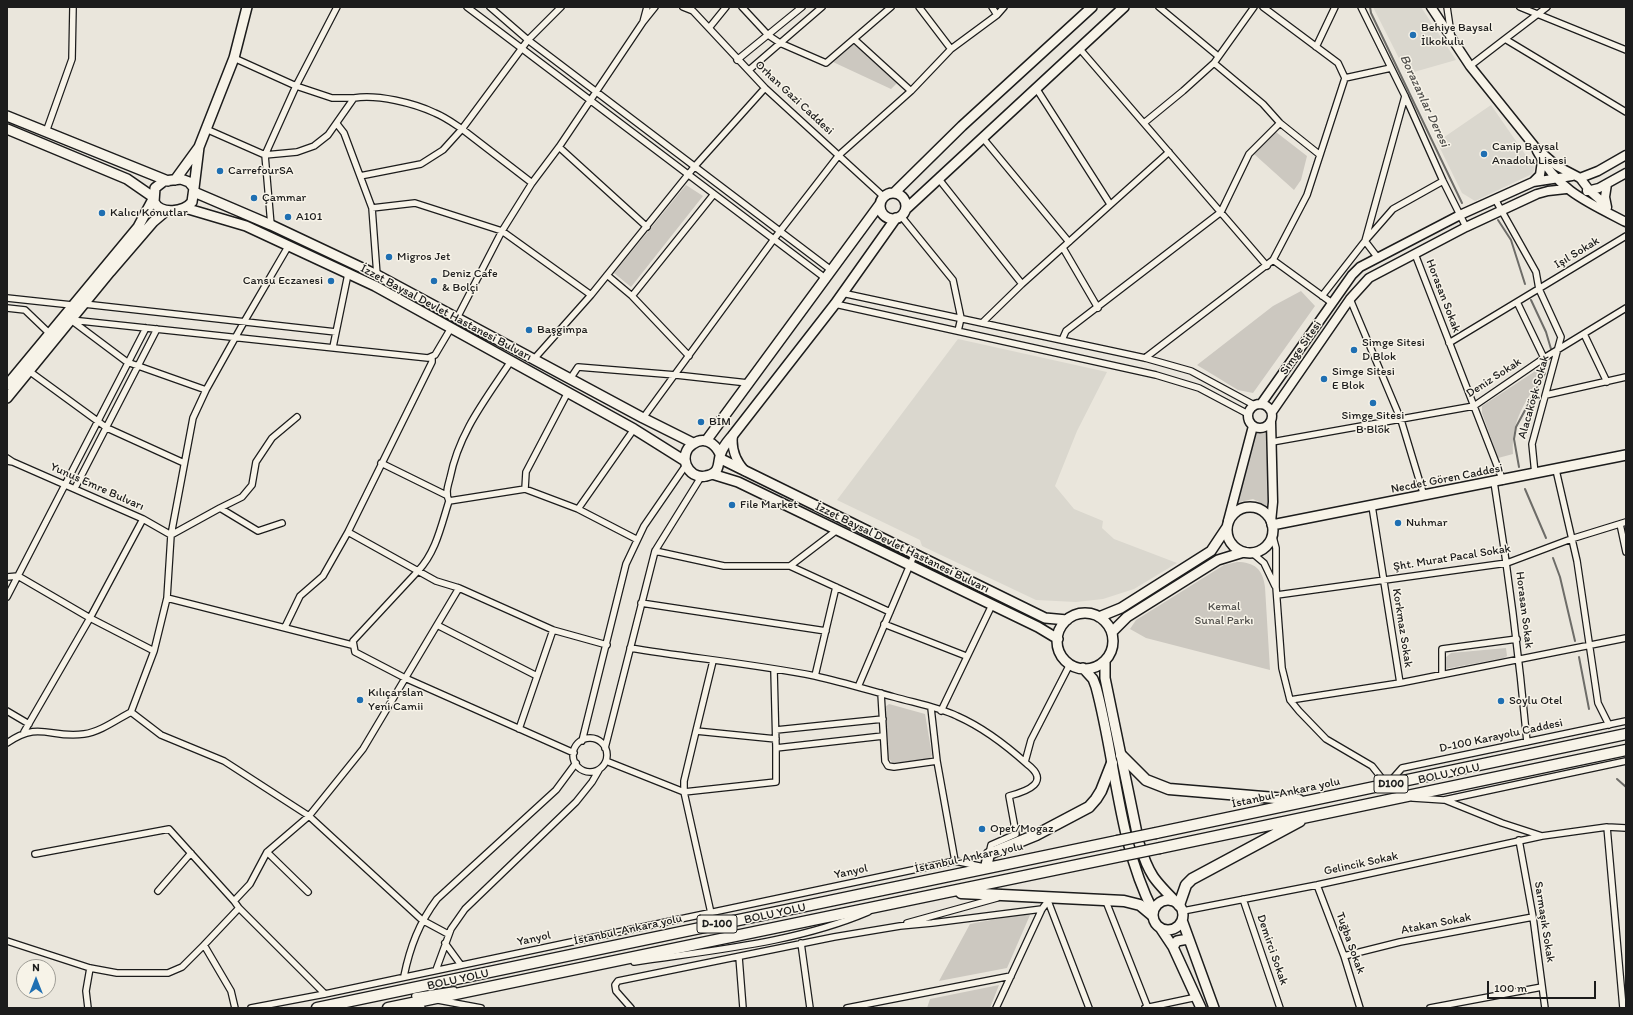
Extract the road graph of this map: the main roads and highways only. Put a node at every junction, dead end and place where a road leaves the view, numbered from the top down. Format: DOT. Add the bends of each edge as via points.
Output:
graph roads {
  1 [pos="247,7"];
  2 [pos="1092,7"];
  3 [pos="1124,7"];
  4 [pos="1433,8"];
  5 [pos="7,116"];
  6 [pos="7,129"];
  7 [pos="199,147"];
  8 [pos="1535,147"];
  9 [pos="1626,155"];
  10 [pos="1542,161"];
  11 [pos="1626,173"];
  12 [pos="1576,177"];
  13 [pos="1555,178"];
  14 [pos="172,180"];
  15 [pos="1533,182"];
  16 [pos="1607,184"];
  17 [pos="194,190"];
  18 [pos="1570,191"];
  19 [pos="1590,191"];
  20 [pos="894,193"];
  21 [pos="153,198"];
  22 [pos="882,200"];
  23 [pos="1606,205"];
  24 [pos="185,208"];
  25 [pos="166,211"];
  26 [pos="1611,214"];
  27 [pos="901,215"];
  28 [pos="1626,222"];
  29 [pos="7,385"];
  30 [pos="7,398"];
  31 [pos="1257,405"];
  32 [pos="1272,412"];
  33 [pos="1271,422"];
  34 [pos="1253,426"];
  35 [pos="733,435"];
  36 [pos="706,441"];
  37 [pos="693,443"];
  38 [pos="1626,456"];
  39 [pos="720,457"];
  40 [pos="685,463"];
  41 [pos="712,474"];
  42 [pos="749,474"];
  43 [pos="1228,524"];
  44 [pos="1272,527"];
  45 [pos="1248,552"];
  46 [pos="1099,617"];
  47 [pos="1067,620"];
  48 [pos="1112,632"];
  49 [pos="1058,639"];
  50 [pos="1105,661"];
  51 [pos="1083,668"];
  52 [pos="1626,734"];
  53 [pos="1626,750"];
  54 [pos="1121,755"];
  55 [pos="1112,763"];
  56 [pos="1311,801"];
  57 [pos="1310,816"];
  58 [pos="1117,841"];
  59 [pos="1121,856"];
  60 [pos="986,867"];
  61 [pos="943,892"];
  62 [pos="1180,910"];
  63 [pos="1152,914"];
  64 [pos="1161,929"];
  65 [pos="1188,939"];
  66 [pos="1173,947"];
  67 [pos="318,1008"];
  68 [pos="388,1008"];
  69 [pos="1201,1008"];
  70 [pos="1214,1008"];
  1 -- 7 [label="main road" via="234,58"];
  2 -- 20 [label="main road" via="962,126"];
  3 -- 27 [label="main road"];
  4 -- 8 [label="main road" via="1470,66"];
  5 -- 14 [label="main road, İzzet Baysal Devlet Hastanesi Bulvarı"];
  6 -- 21 [label="main road" via="127,179"];
  7 -- 14 [label="main road"];
  7 -- 17 [label="main road"];
  8 -- 10 [label="main road"];
  8 -- 12 [label="main road" via="1557,166"];
  9 -- 12 [label="main road" via="1598,171"];
  10 -- 13 [label="main road"];
  10 -- 15 [label="main road" via="1540,175"];
  11 -- 16 [label="main road, Simge Sitesi"];
  12 -- 13 [label="main road"];
  12 -- 19 [label="main road"];
  13 -- 15 [label="main road"];
  13 -- 18 [label="main road"];
  14 -- 17 [label="main road, İzzet Baysal Devlet Hastanesi Bulvarı" via="186,180"];
  14 -- 21 [label="main road" via="158,184"];
  15 -- 31 [label="main road" via="1460,215 1356,270"];
  16 -- 19 [label="main road, Simge Sitesi"];
  16 -- 23 [label="main road"];
  17 -- 24 [label="main road" via="192,202"];
  17 -- 37 [label="main road, İzzet Baysal Devlet Hastanesi Bulvarı" via="377,275"];
  18 -- 19 [label="main road, Simge Sitesi"];
  18 -- 26 [label="main road"];
  18 -- 32 [label="main road, Simge Sitesi" via="1548,190 1537,194 1466,227 1369,278 1350,299"];
  19 -- 23 [label="main road"];
  20 -- 22 [label="main road"];
  20 -- 27 [label="main road" via="903,198"];
  21 -- 25 [label="main road" via="156,205"];
  21 -- 29 [label="main road" via="138,227"];
  22 -- 27 [label="main road" via="881,209 885,216 889,218"];
  22 -- 36 [label="main road"];
  23 -- 26 [label="main road"];
  24 -- 25 [label="main road, İzzet Baysal Devlet Hastanesi Bulvarı"];
  24 -- 40 [label="main road, İzzet Baysal Devlet Hastanesi Bulvarı" via="229,220 289,245 348,274 634,429"];
  25 -- 30 [label="main road" via="153,222"];
  26 -- 28 [label="main road"];
  27 -- 35 [label="main road"];
  31 -- 32 [label="main road" via="1267,406"];
  31 -- 34 [label="main road" via="1248,414"];
  32 -- 33 [label="main road"];
  33 -- 34 [label="main road" via="1263,428"];
  33 -- 44 [label="main road"];
  34 -- 43 [label="main road"];
  35 -- 39 [label="main road"];
  35 -- 42 [label="main road" via="732,447 736,458"];
  36 -- 37 [label="main road"];
  36 -- 39 [label="main road" via="714,444"];
  37 -- 40 [label="main road" via="686,452"];
  38 -- 44 [label="main road, Necdet Gören Caddesi"];
  39 -- 41 [label="main road"];
  39 -- 42 [label="main road, İzzet Baysal Devlet Hastanesi Bulvarı"];
  40 -- 41 [label="main road" via="691,472 701,476"];
  41 -- 49 [label="main road, İzzet Baysal Devlet Hastanesi Bulvarı" via="738,482 910,564"];
  42 -- 47 [label="main road, İzzet Baysal Devlet Hastanesi Bulvarı" via="1045,618"];
  43 -- 44 [label="main road" via="1236,511 1248,507 1264,512"];
  43 -- 45 [label="main road" via="1229,540 1233,545"];
  43 -- 46 [label="main road" via="1211,551 1121,608"];
  44 -- 45 [label="main road" via="1265,546"];
  45 -- 48 [label="main road" via="1218,560 1127,617"];
  46 -- 47 [label="main road" via="1084,613"];
  46 -- 48 [label="main road"];
  47 -- 49 [label="main road" via="1060,629"];
  48 -- 50 [label="main road" via="1112,650"];
  49 -- 51 [label="main road" via="1062,656 1070,664"];
  50 -- 51 [label="main road" via="1095,667"];
  50 -- 54 [label="main road"];
  51 -- 55 [label="main road" via="1095,684"];
  52 -- 56 [label="highway, İstanbul-Ankara yolu / D100"];
  53 -- 57 [label="highway, BOLU YOLU / D100"];
  54 -- 56 [label="highway" via="1146,780 1169,789"];
  54 -- 62 [label="main road" via="1146,867"];
  55 -- 60 [label="highway" via="1101,791 1089,807 1036,835 989,854"];
  55 -- 63 [label="main road" via="1129,846"];
  56 -- 58 [label="highway, İstanbul-Ankara yolu / D100, bridge"];
  57 -- 59 [label="highway, BOLU YOLU / D100, bridge"];
  57 -- 62 [label="highway" via="1192,879 1186,885"];
  58 -- 60 [label="highway, İstanbul-Ankara yolu / D-100"];
  59 -- 61 [label="highway, BOLU YOLU / D-100"];
  60 -- 67 [label="highway, İstanbul-Ankara yolu / D-100"];
  61 -- 63 [label="highway" via="1010,894 1048,899 1105,899 1136,903"];
  61 -- 68 [label="highway, BOLU YOLU / D-100"];
  62 -- 63 [label="main road" via="1170,900 1163,900 1156,905"];
  62 -- 64 [label="main road" via="1179,926 1174,930"];
  62 -- 65 [label="main road"];
  63 -- 64 [label="main road" via="1154,922"];
  64 -- 66 [label="main road"];
  65 -- 66 [label="main road" via="1178,941"];
  65 -- 70 [label="main road"];
  66 -- 69 [label="main road"];
}
